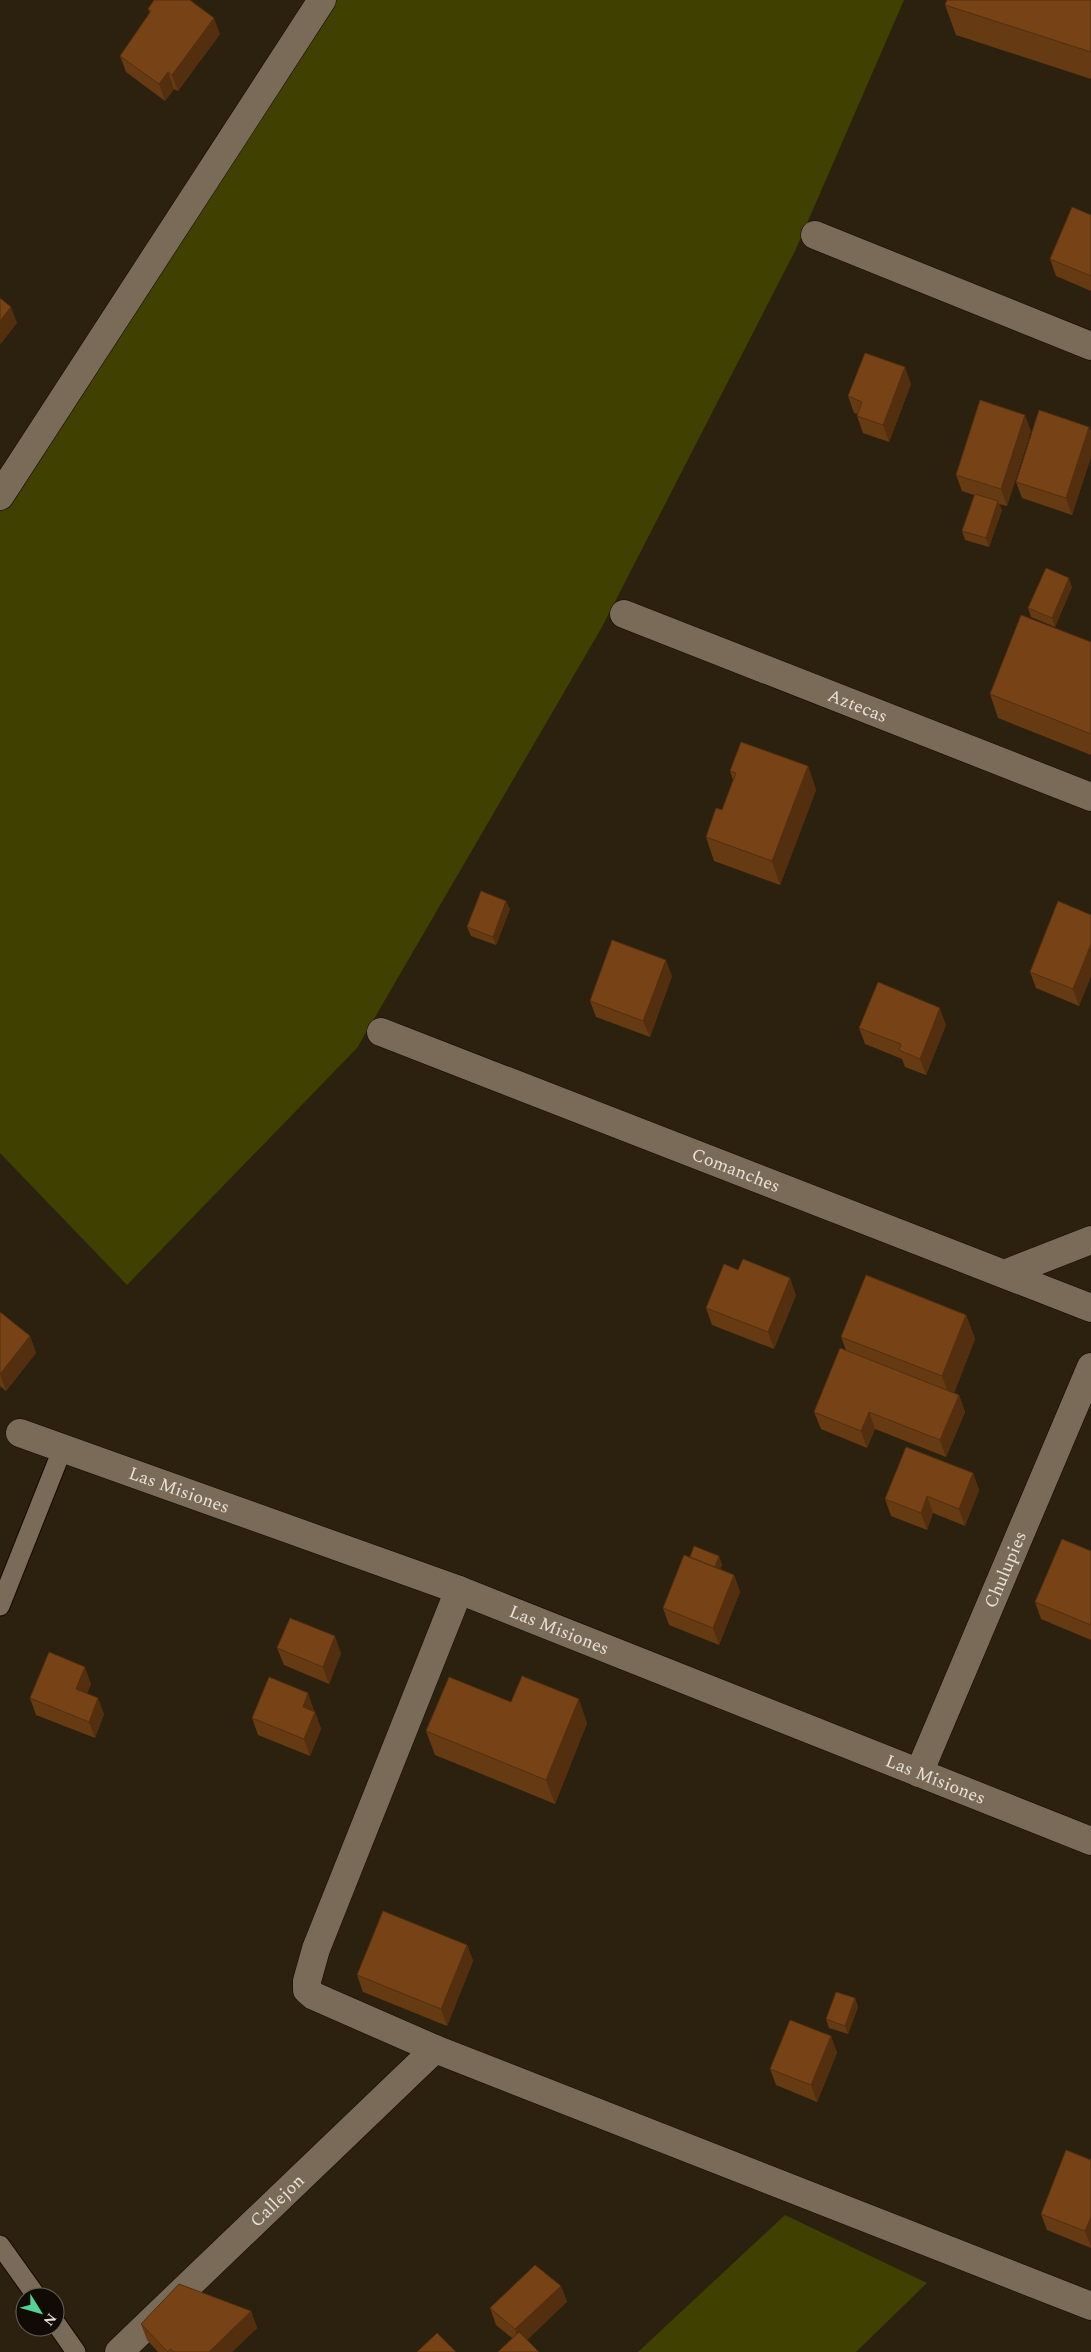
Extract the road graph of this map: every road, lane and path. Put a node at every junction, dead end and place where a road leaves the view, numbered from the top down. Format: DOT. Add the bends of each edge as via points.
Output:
graph roads {
  1 [pos="322,0"];
  2 [pos="815,235"];
  3 [pos="1091,346"];
  4 [pos="0,496"];
  5 [pos="624,614"];
  6 [pos="1091,798"];
  7 [pos="381,1032"];
  8 [pos="1091,1240"];
  9 [pos="1004,1274"];
  10 [pos="1091,1308"];
  11 [pos="1091,1367"];
  12 [pos="20,1433"];
  13 [pos="62,1450"];
  14 [pos="459,1590"];
  15 [pos="0,1606"];
  16 [pos="919,1773"];
  17 [pos="1091,1841"];
  18 [pos="435,2049"];
  19 [pos="0,2245"];
  20 [pos="30,2287"];
  21 [pos="1091,2306"];
  22 [pos="65,2336"];
  23 [pos="76,2352"];
  24 [pos="119,2352"];
  1 -- 4 [label="street"];
  2 -- 3 [label="street"];
  5 -- 6 [label="street, Aztecas"];
  7 -- 9 [label="street, Comanches"];
  8 -- 9 [label="street"];
  9 -- 10 [label="street, Comanches"];
  11 -- 16 [label="street, Chulupies"];
  12 -- 13 [label="street, Las Misiones"];
  13 -- 14 [label="street, Las Misiones"];
  13 -- 15 [label="lane"];
  14 -- 16 [label="street, Las Misiones"];
  14 -- 18 [label="street" via="306,1981 307,1990 314,1996"];
  16 -- 17 [label="street, Las Misiones"];
  18 -- 21 [label="street"];
  18 -- 24 [label="street, Callejon"];
  19 -- 20 [label="lane"];
  22 -- 23 [label="lane"];
}
